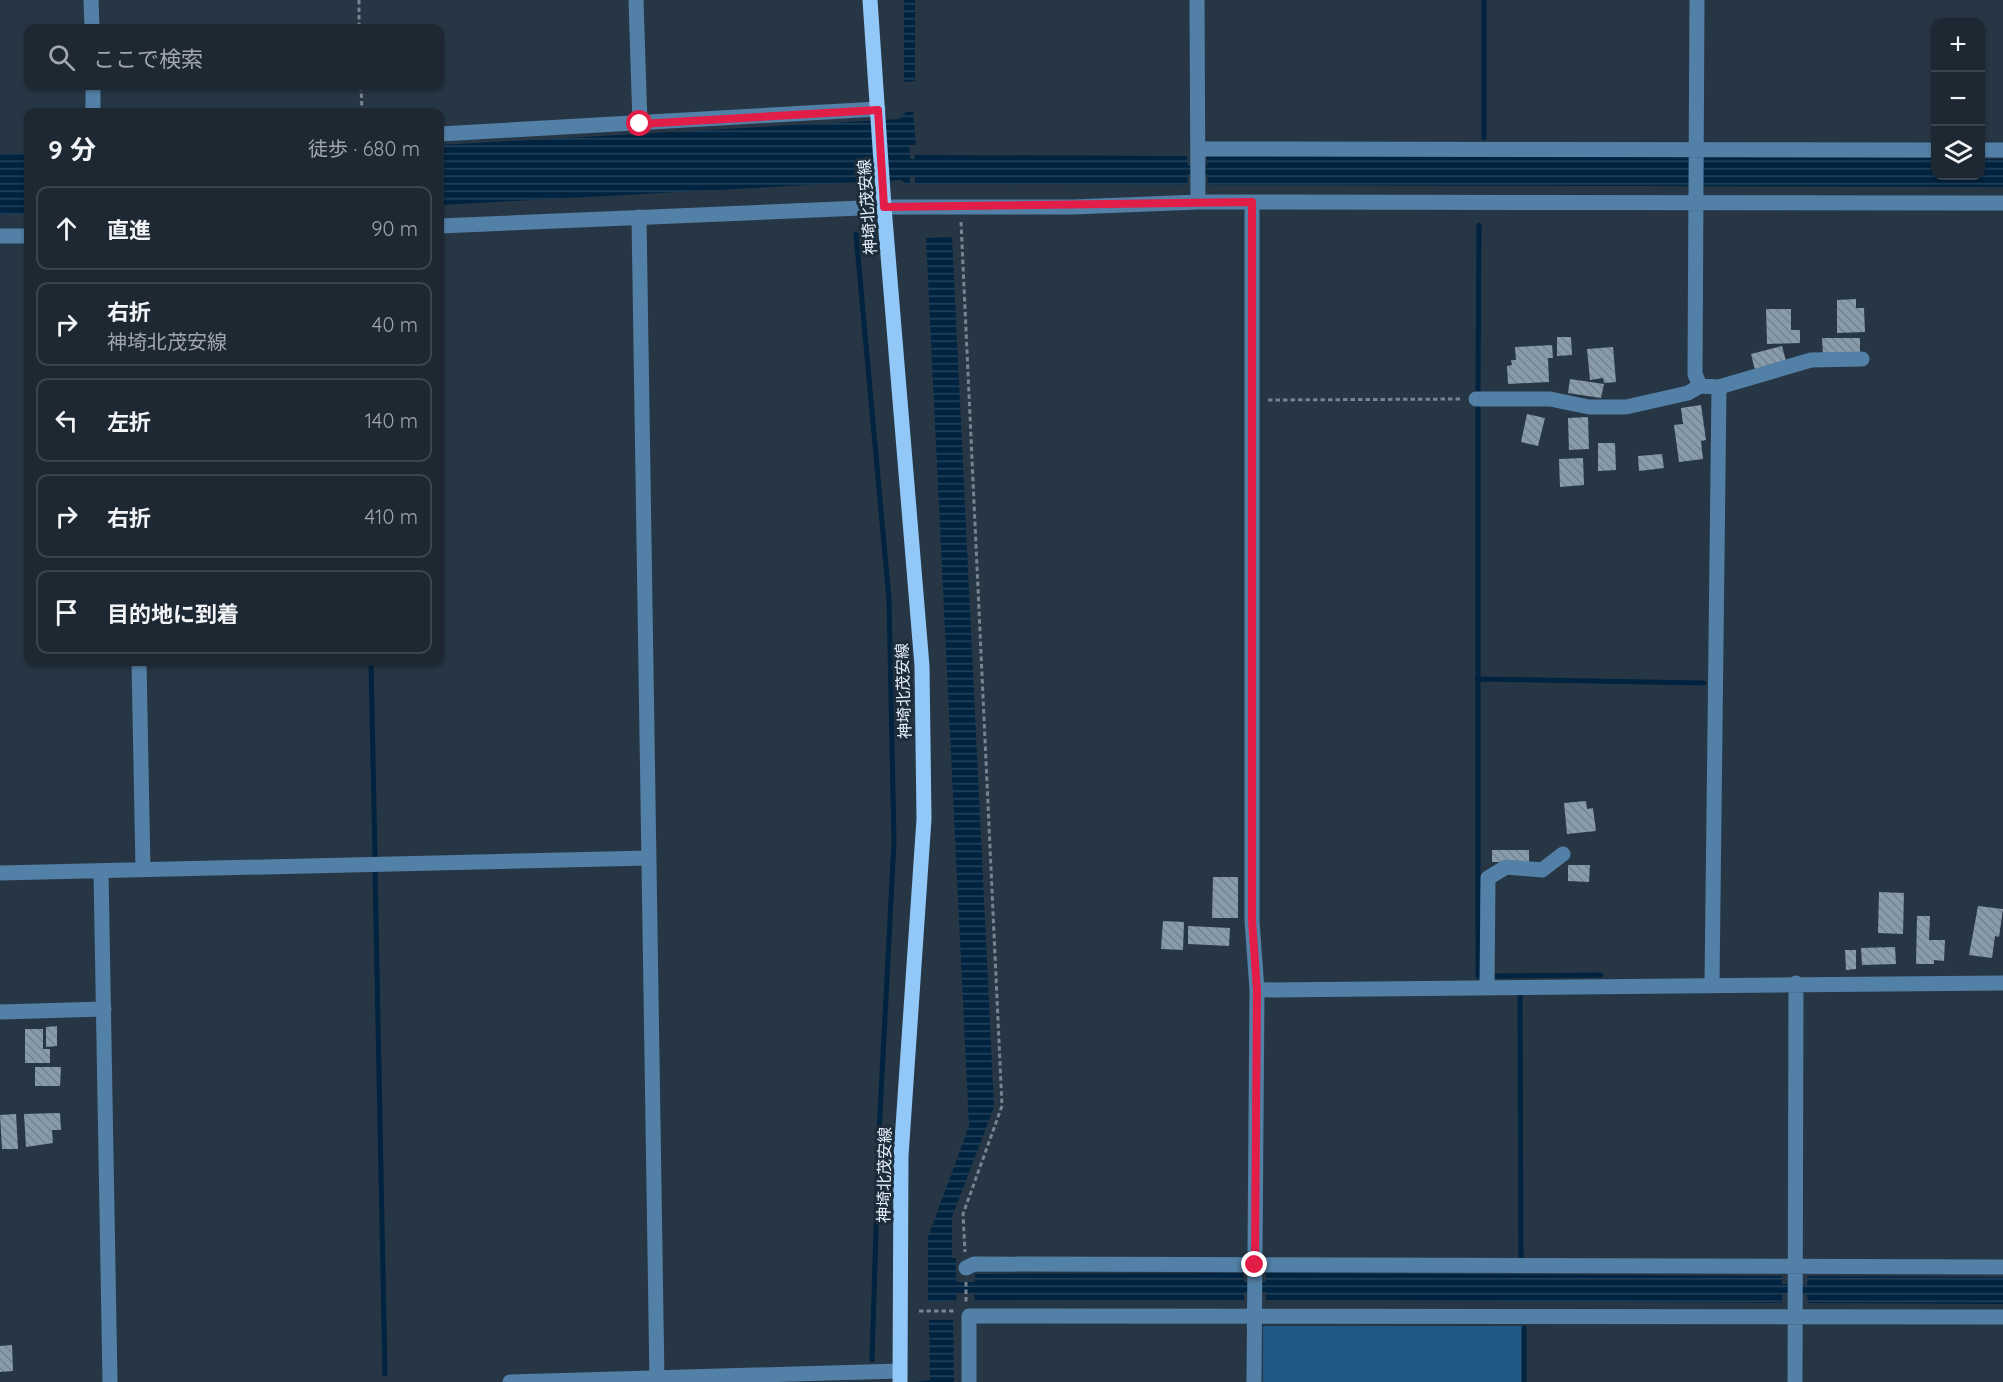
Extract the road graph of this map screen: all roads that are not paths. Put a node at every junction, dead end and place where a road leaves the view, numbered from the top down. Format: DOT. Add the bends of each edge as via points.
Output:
graph roads {
  1 [pos="91,0"];
  2 [pos="636,0"];
  3 [pos="870,0"];
  4 [pos="1197,0"];
  5 [pos="1697,0"];
  6 [pos="92,24"];
  7 [pos="93,90"];
  8 [pos="93,108"];
  9 [pos="878,110"];
  10 [pos="640,124"];
  11 [pos="444,134"];
  12 [pos="1198,149"];
  13 [pos="1931,150"];
  14 [pos="1985,150"];
  15 [pos="2003,150"];
  16 [pos="1697,152"];
  17 [pos="1697,196"];
  18 [pos="1198,202"];
  19 [pos="1252,202"];
  20 [pos="2003,203"];
  21 [pos="884,207"];
  22 [pos="639,217"];
  23 [pos="444,226"];
  24 [pos="24,236"];
  25 [pos="0,237"];
  26 [pos="1862,359"];
  27 [pos="1700,386"];
  28 [pos="1719,387"];
  29 [pos="1476,399"];
  30 [pos="140,666"];
  31 [pos="1563,854"];
  32 [pos="649,858"];
  33 [pos="143,869"];
  34 [pos="101,870"];
  35 [pos="0,873"];
  36 [pos="1796,983"];
  37 [pos="2003,983"];
  38 [pos="1712,984"];
  39 [pos="1486,987"];
  40 [pos="1257,990"];
  41 [pos="104,1010"];
  42 [pos="0,1012"];
  43 [pos="2003,1268"];
  44 [pos="966,1274"];
  45 [pos="1254,1280"];
  46 [pos="1796,1282"];
  47 [pos="1254,1316"];
  48 [pos="1796,1316"];
  49 [pos="2003,1317"];
  50 [pos="900,1376"];
  51 [pos="657,1380"];
  52 [pos="110,1382"];
  53 [pos="510,1382"];
  54 [pos="969,1382"];
  55 [pos="1254,1382"];
  56 [pos="1795,1382"];
  1 -- 6 [label="street"];
  2 -- 10 [label="street"];
  3 -- 9 [label="main road, 神埼北茂安線"];
  4 -- 12 [label="street"];
  5 -- 16 [label="street"];
  7 -- 8 [label="street"];
  9 -- 10 [label="street"];
  9 -- 21 [label="main road, 神埼北茂安線"];
  10 -- 11 [label="street"];
  12 -- 16 [label="street"];
  12 -- 18 [label="street"];
  13 -- 16 [label="street"];
  14 -- 15 [label="street"];
  16 -- 17 [label="street"];
  17 -- 19 [label="street"];
  17 -- 20 [label="street"];
  17 -- 27 [label="street" via="1695,374"];
  18 -- 19 [label="street"];
  18 -- 21 [label="street" via="1073,207"];
  19 -- 40 [label="street" via="1252,897"];
  21 -- 22 [label="street"];
  21 -- 50 [label="main road, 神埼北茂安線" via="922,666 924,819 902,1156"];
  22 -- 23 [label="street"];
  22 -- 32 [label="street"];
  24 -- 25 [label="street"];
  26 -- 28 [label="street" via="1811,360"];
  27 -- 28 [label="street"];
  27 -- 29 [label="street" via="1688,393 1626,407 1589,407 1550,399"];
  28 -- 38 [label="street"];
  30 -- 33 [label="street"];
  31 -- 39 [label="street" via="1542,870 1506,867 1488,878"];
  32 -- 33 [label="street"];
  32 -- 51 [label="street"];
  33 -- 34 [label="street"];
  34 -- 35 [label="street"];
  34 -- 41 [label="street"];
  36 -- 37 [label="street"];
  36 -- 38 [label="street"];
  36 -- 46 [label="street"];
  38 -- 39 [label="street"];
  39 -- 40 [label="street"];
  40 -- 45 [label="street"];
  41 -- 42 [label="street"];
  41 -- 52 [label="street"];
  43 -- 46 [label="street"];
  44 -- 45 [label="street" via="974,1264"];
  45 -- 46 [label="street"];
  45 -- 47 [label="street"];
  46 -- 48 [label="street"];
  47 -- 48 [label="street"];
  47 -- 54 [label="street" via="969,1316"];
  47 -- 55 [label="street"];
  48 -- 49 [label="street"];
  48 -- 56 [label="street"];
  50 -- 51 [label="street"];
  51 -- 53 [label="street"];
}
